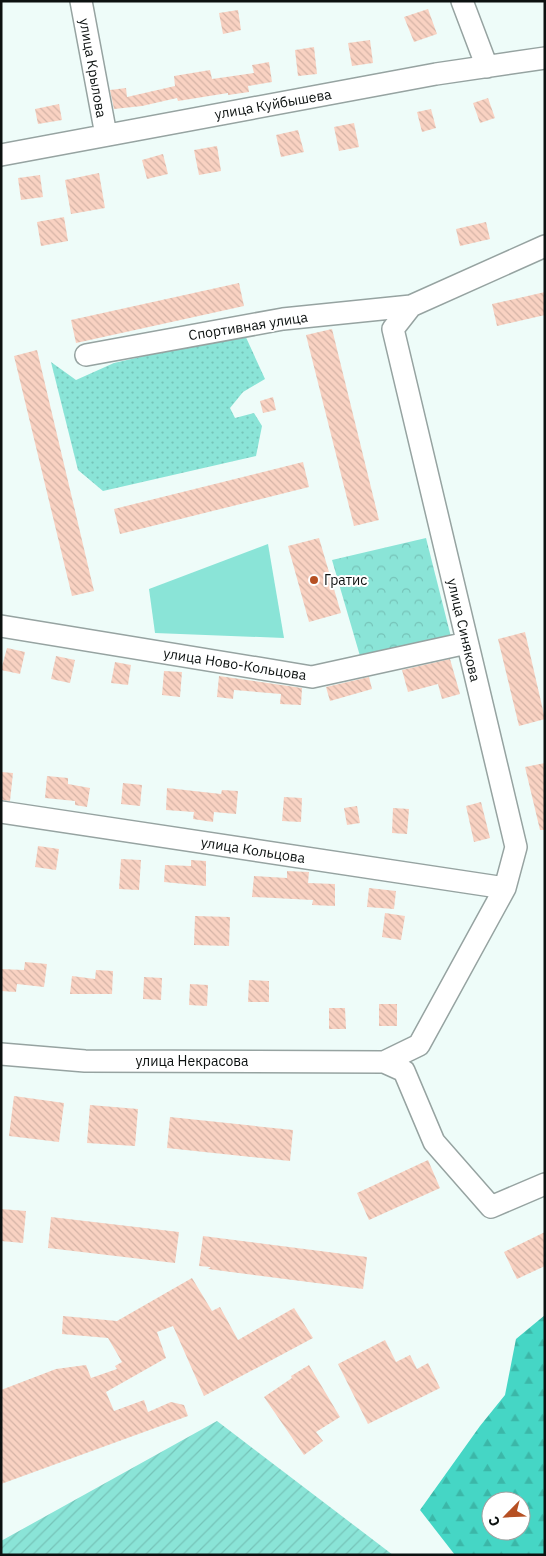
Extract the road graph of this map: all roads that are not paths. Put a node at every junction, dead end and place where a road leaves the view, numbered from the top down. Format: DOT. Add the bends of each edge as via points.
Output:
graph roads {
  1 [pos="81,1"];
  2 [pos="462,1"];
  3 [pos="545,58"];
  4 [pos="487,67"];
  5 [pos="106,135"];
  6 [pos="1,155"];
  7 [pos="545,246"];
  8 [pos="412,306"];
  9 [pos="86,355"];
  10 [pos="1,626"];
  11 [pos="467,643"];
  12 [pos="1,812"];
  13 [pos="505,888"];
  14 [pos="1,1054"];
  15 [pos="384,1062"];
  16 [pos="545,1184"];
  1 -- 5 [label="street, улица Крылова"];
  2 -- 4 [label="street"];
  3 -- 4 [label="street, улица Куйбышева"];
  4 -- 5 [label="street, улица Куйбышева"];
  5 -- 6 [label="street, улица Куйбышева"];
  7 -- 8 [label="street, улица Синякова"];
  8 -- 9 [label="street, Спортивная улица" via="283,319"];
  8 -- 11 [label="street, улица Синякова" via="393,329"];
  10 -- 11 [label="street, улица Ново-Кольцова" via="312,677"];
  11 -- 13 [label="street, улица Синякова" via="516,848"];
  12 -- 13 [label="street, улица Кольцова"];
  13 -- 15 [label="street, улица Синякова" via="419,1045"];
  14 -- 15 [label="street, улица Некрасова" via="85,1061"];
  15 -- 16 [label="street" via="404,1072 434,1142 492,1207"];
}
